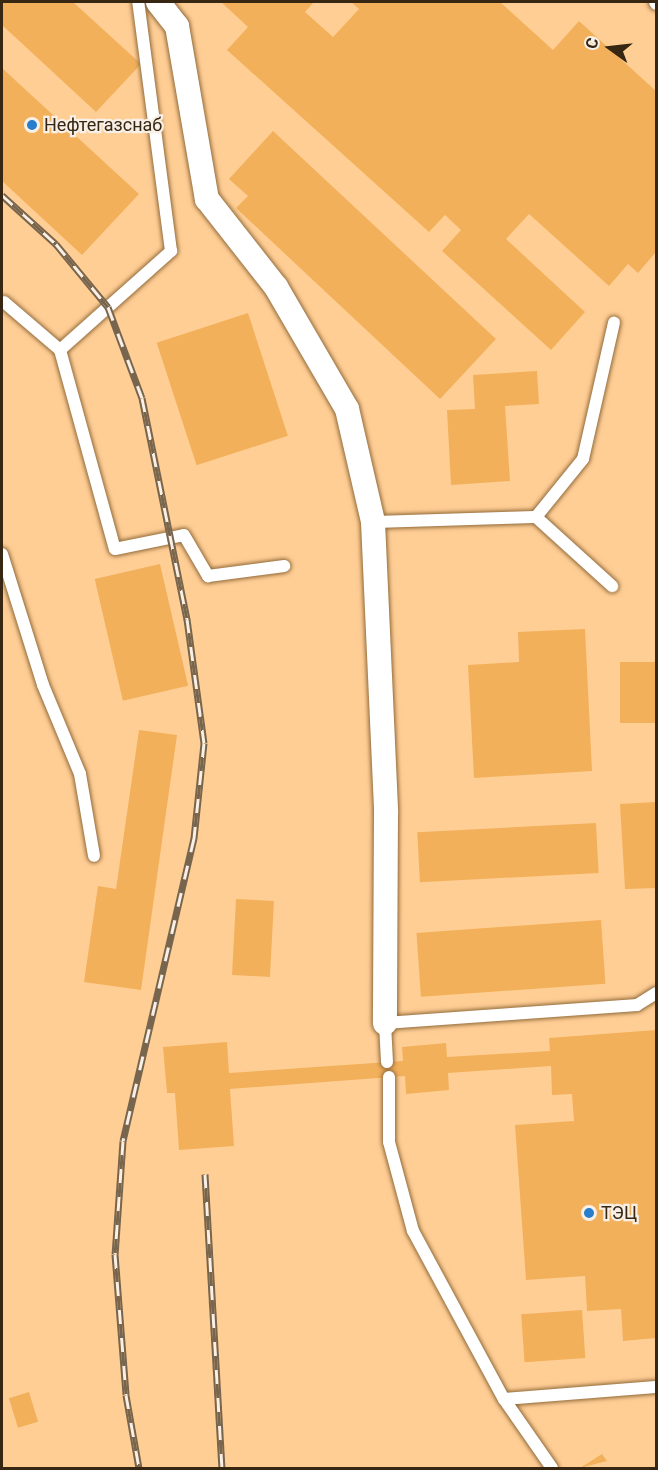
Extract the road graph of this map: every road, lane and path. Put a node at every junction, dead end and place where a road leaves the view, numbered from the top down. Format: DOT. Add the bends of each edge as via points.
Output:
graph roads {
  1 [pos="138,2"];
  2 [pos="158,2"];
  3 [pos="4,302"];
  4 [pos="614,322"];
  5 [pos="60,350"];
  6 [pos="536,517"];
  7 [pos="373,522"];
  8 [pos="2,554"];
  9 [pos="284,566"];
  10 [pos="612,586"];
  11 [pos="94,856"];
  12 [pos="657,993"];
  13 [pos="385,1023"];
  14 [pos="387,1062"];
  15 [pos="388,1077"];
  16 [pos="657,1387"];
  17 [pos="504,1399"];
  18 [pos="552,1468"];
  1 -- 5 [label="lane" via="171,251"];
  2 -- 7 [label="street" via="177,26 207,199 276,286 347,410"];
  3 -- 5 [label="lane"];
  4 -- 6 [label="lane" via="583,459"];
  5 -- 9 [label="lane" via="116,549 184,535 208,576"];
  6 -- 7 [label="lane"];
  6 -- 10 [label="lane"];
  7 -- 13 [label="street" via="386,813"];
  8 -- 11 [label="lane" via="43,685 80,774"];
  12 -- 13 [label="lane" via="637,1005"];
  13 -- 14 [label="lane"];
  15 -- 17 [label="lane" via="389,1142 413,1231"];
  16 -- 17 [label="lane"];
  17 -- 18 [label="lane"];
}
